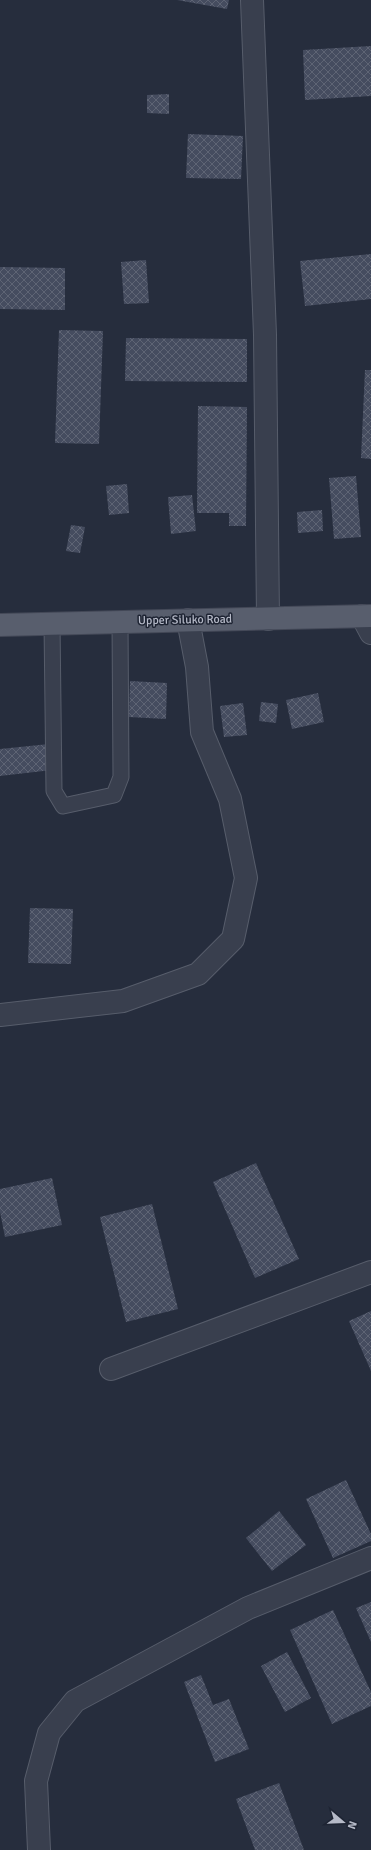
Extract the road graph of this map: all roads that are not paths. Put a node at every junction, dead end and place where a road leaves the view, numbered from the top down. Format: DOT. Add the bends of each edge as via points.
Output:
graph roads {
  1 [pos="252,0"];
  2 [pos="268,619"];
  3 [pos="188,620"];
  4 [pos="120,622"];
  5 [pos="368,622"];
  6 [pos="52,623"];
  7 [pos="0,625"];
  8 [pos="0,1015"];
  9 [pos="371,1272"];
  10 [pos="111,1369"];
  11 [pos="371,1558"];
  12 [pos="39,1850"];
  1 -- 2 [label="street" via="265,335"];
  2 -- 3 [label="main road, Upper Siluko Road"];
  2 -- 5 [label="main road, Upper Siluko Road"];
  3 -- 4 [label="main road, Upper Siluko Road"];
  3 -- 8 [label="street" via="197,667 202,732 230,799 246,878 233,939 198,974 123,1001"];
  4 -- 6 [label="main road, Upper Siluko Road"];
  4 -- 6 [label="lane" via="121,777 114,795 63,806 54,791"];
  6 -- 7 [label="main road, Upper Siluko Road"];
  9 -- 10 [label="street"];
  11 -- 12 [label="street" via="248,1608 75,1701 49,1733 36,1781"];
}
